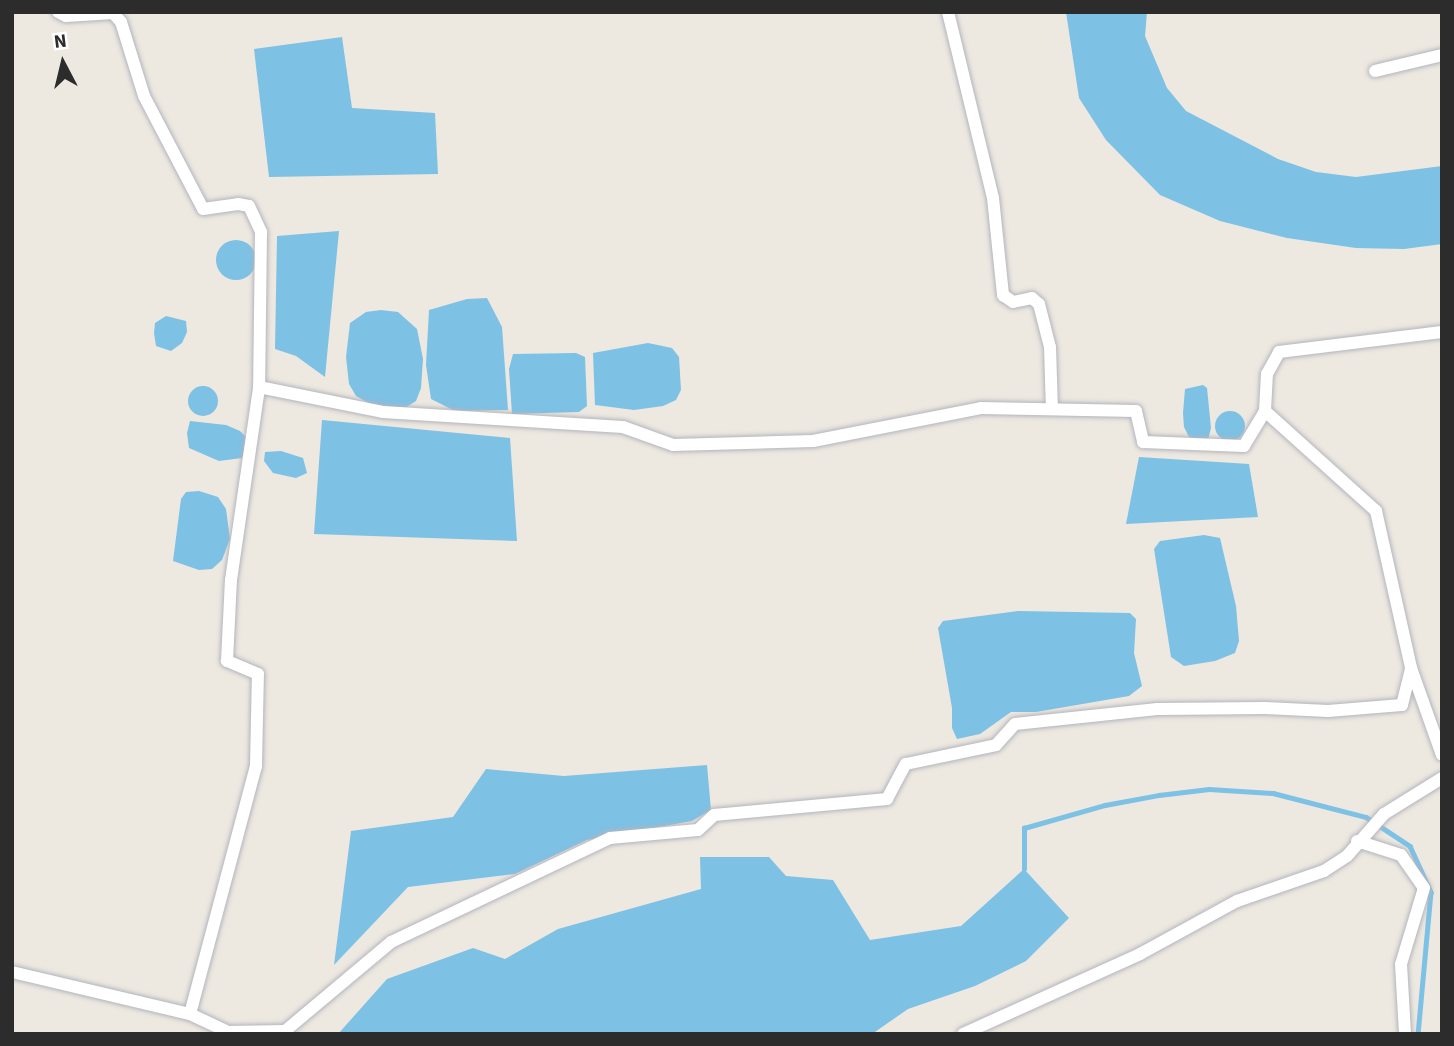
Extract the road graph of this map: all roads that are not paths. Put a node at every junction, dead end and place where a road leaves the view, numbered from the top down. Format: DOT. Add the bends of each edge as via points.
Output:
graph roads {
  1 [pos="58,12"];
  2 [pos="948,12"];
  3 [pos="1442,55"];
  4 [pos="1375,71"];
  5 [pos="1442,332"];
  6 [pos="259,387"];
  7 [pos="1052,409"];
  8 [pos="1265,411"];
  9 [pos="1410,668"];
  10 [pos="1442,755"];
  11 [pos="1442,778"];
  12 [pos="1357,841"];
  13 [pos="12,972"];
  14 [pos="190,1014"];
  15 [pos="962,1034"];
  16 [pos="1405,1034"];
  1 -- 6 [label="street" via="66,16 113,13 121,22 144,96 203,209 249,206 261,232"];
  2 -- 7 [label="street" via="993,198 1003,295 1013,302 1031,298 1039,303 1050,347"];
  3 -- 4 [label="street"];
  5 -- 8 [label="street" via="1279,352 1267,374"];
  6 -- 7 [label="street" via="383,412 623,427 673,445 813,441 981,408"];
  6 -- 14 [label="street" via="231,580 227,661 258,674 256,766"];
  7 -- 8 [label="street" via="1136,411 1143,442 1190,446 1244,446"];
  8 -- 9 [label="street" via="1376,511"];
  9 -- 10 [label="street"];
  9 -- 14 [label="street" via="1402,705 1328,711 1157,709 1015,724 996,745 906,764 887,799 713,815 698,830 610,838 391,942 285,1031 228,1032"];
  11 -- 12 [label="street" via="1384,814"];
  12 -- 15 [label="street" via="1347,856 1324,871 1237,901 1140,954"];
  12 -- 16 [label="street" via="1401,855 1424,888 1401,964"];
  13 -- 14 [label="street"];
}
